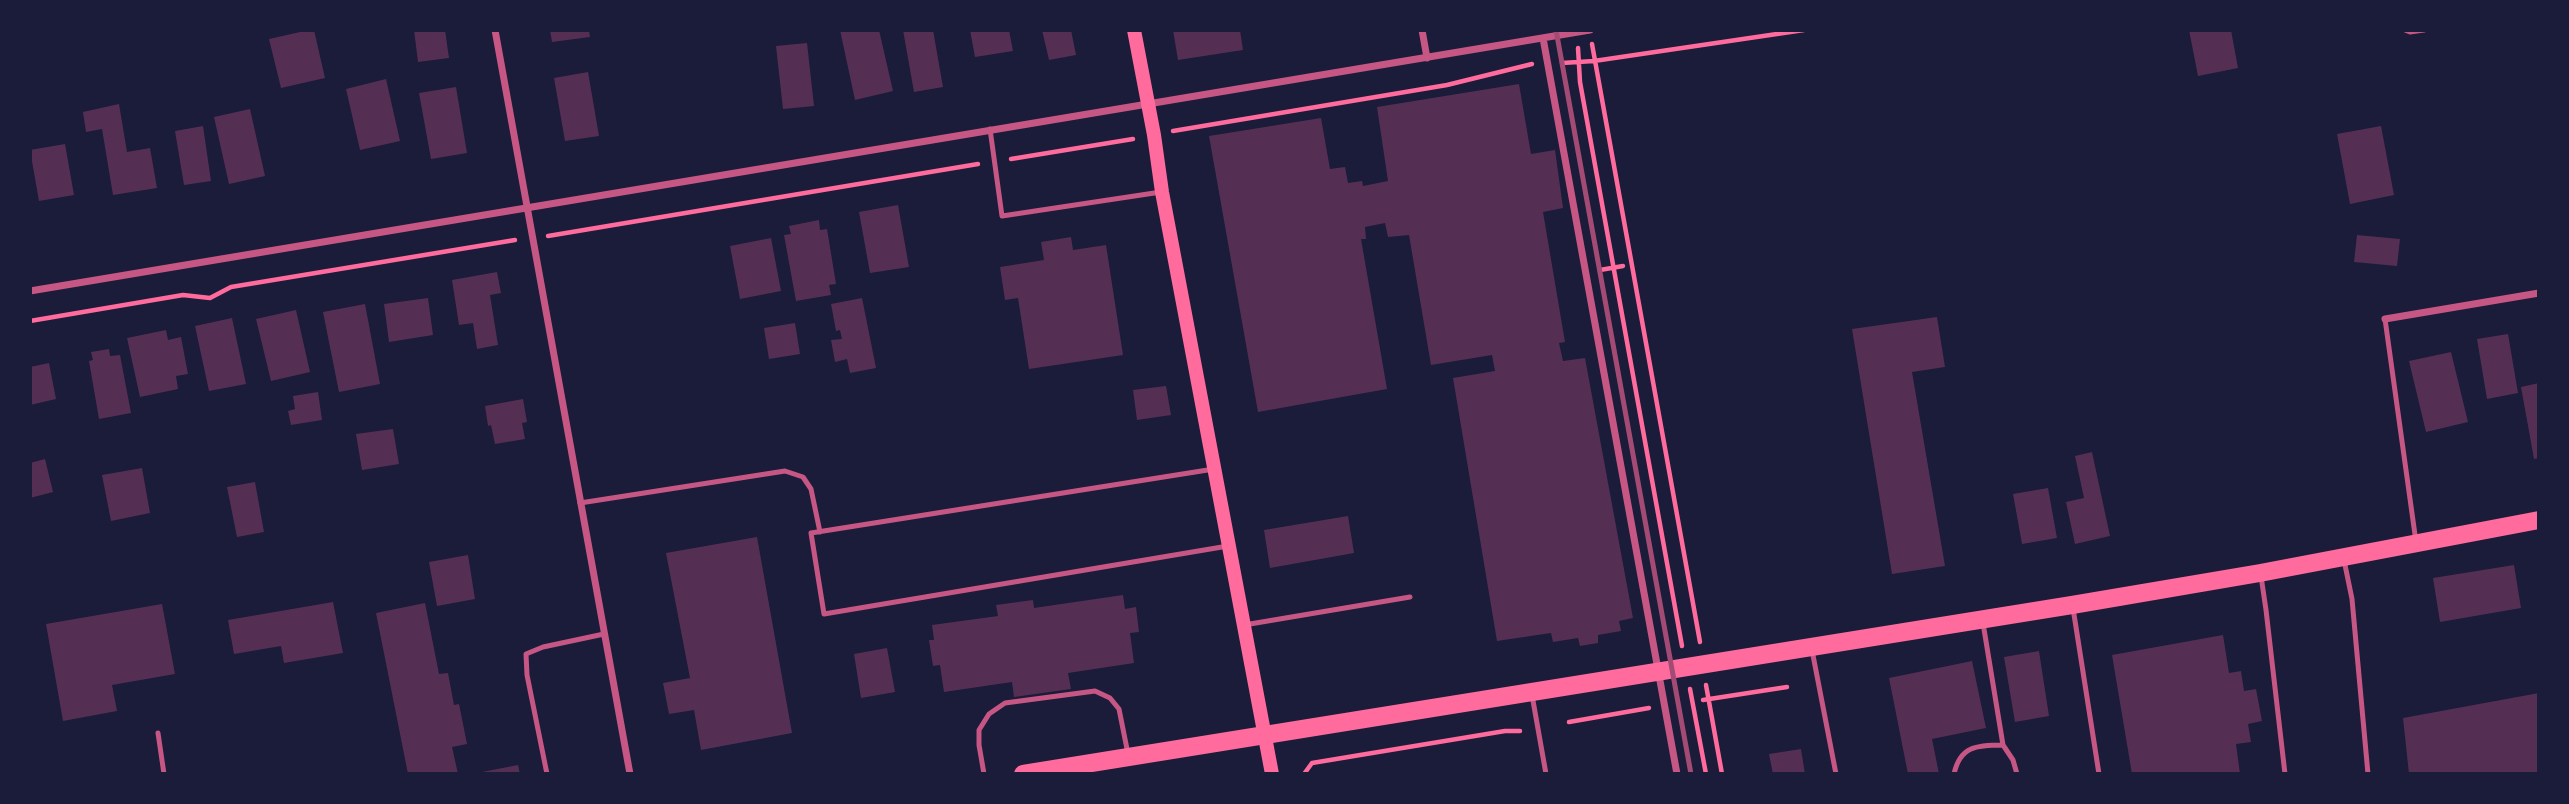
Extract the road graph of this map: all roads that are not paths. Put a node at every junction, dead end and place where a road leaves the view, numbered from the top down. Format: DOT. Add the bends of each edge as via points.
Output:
graph roads {
  1 [pos="495,30"];
  2 [pos="1134,30"];
  3 [pos="1422,30"];
  4 [pos="1590,30"];
  5 [pos="2405,30"];
  6 [pos="2424,30"];
  7 [pos="1543,38"];
  8 [pos="1427,58"];
  9 [pos="1147,102"];
  10 [pos="990,129"];
  11 [pos="1162,192"];
  12 [pos="527,208"];
  13 [pos="30,291"];
  14 [pos="2539,293"];
  15 [pos="2385,319"];
  16 [pos="1214,469"];
  17 [pos="580,503"];
  18 [pos="2539,520"];
  19 [pos="820,531"];
  20 [pos="2416,542"];
  21 [pos="1228,546"];
  22 [pos="2344,557"];
  23 [pos="2260,573"];
  24 [pos="1410,597"];
  25 [pos="2072,605"];
  26 [pos="1982,620"];
  27 [pos="1244,625"];
  28 [pos="604,634"];
  29 [pos="1812,647"];
  30 [pos="1658,672"];
  31 [pos="1532,692"];
  32 [pos="158,733"];
  33 [pos="1265,737"];
  34 [pos="2003,745"];
  35 [pos="1129,757"];
  36 [pos="1070,770"];
  37 [pos="164,774"];
  38 [pos="547,774"];
  39 [pos="630,774"];
  40 [pos="984,774"];
  41 [pos="1023,774"];
  42 [pos="1272,774"];
  43 [pos="1546,774"];
  44 [pos="1676,774"];
  45 [pos="1836,774"];
  46 [pos="1954,774"];
  47 [pos="2017,774"];
  48 [pos="2099,774"];
  49 [pos="2284,774"];
  50 [pos="2368,774"];
  1 -- 12 [label="street"];
  2 -- 9 [label="main road"];
  3 -- 8 [label="street"];
  4 -- 7 [label="street"];
  5 -- 6 [label="lane"];
  7 -- 8 [label="street"];
  7 -- 30 [label="street"];
  8 -- 9 [label="street"];
  9 -- 10 [label="street"];
  9 -- 11 [label="main road"];
  10 -- 11 [label="lane" via="1002,216"];
  10 -- 12 [label="street"];
  11 -- 16 [label="main road"];
  12 -- 13 [label="street"];
  12 -- 17 [label="street"];
  14 -- 15 [label="street"];
  15 -- 20 [label="lane"];
  16 -- 19 [label="lane"];
  16 -- 21 [label="main road"];
  17 -- 19 [label="lane" via="785,471 803,477 811,489"];
  17 -- 28 [label="street"];
  18 -- 20 [label="main road"];
  19 -- 21 [label="lane" via="811,533 824,614"];
  20 -- 22 [label="main road"];
  21 -- 27 [label="main road"];
  22 -- 23 [label="main road"];
  22 -- 50 [label="lane"];
  23 -- 25 [label="main road"];
  23 -- 49 [label="lane"];
  24 -- 27 [label="lane"];
  25 -- 26 [label="main road"];
  25 -- 48 [label="lane"];
  26 -- 29 [label="main road"];
  26 -- 34 [label="lane"];
  27 -- 33 [label="main road"];
  28 -- 38 [label="lane" via="526,654"];
  28 -- 39 [label="street"];
  29 -- 30 [label="main road"];
  29 -- 45 [label="lane"];
  30 -- 31 [label="main road"];
  30 -- 44 [label="street"];
  31 -- 33 [label="main road"];
  31 -- 43 [label="lane"];
  32 -- 37 [label="lane"];
  33 -- 35 [label="main road"];
  33 -- 42 [label="main road"];
  34 -- 46 [label="lane" via="1968,750 1956,762"];
  34 -- 47 [label="lane"];
  35 -- 36 [label="main road"];
  35 -- 40 [label="lane" via="1119,709 1095,691 1005,703 989,714 979,730"];
  36 -- 41 [label="main road"];
}
